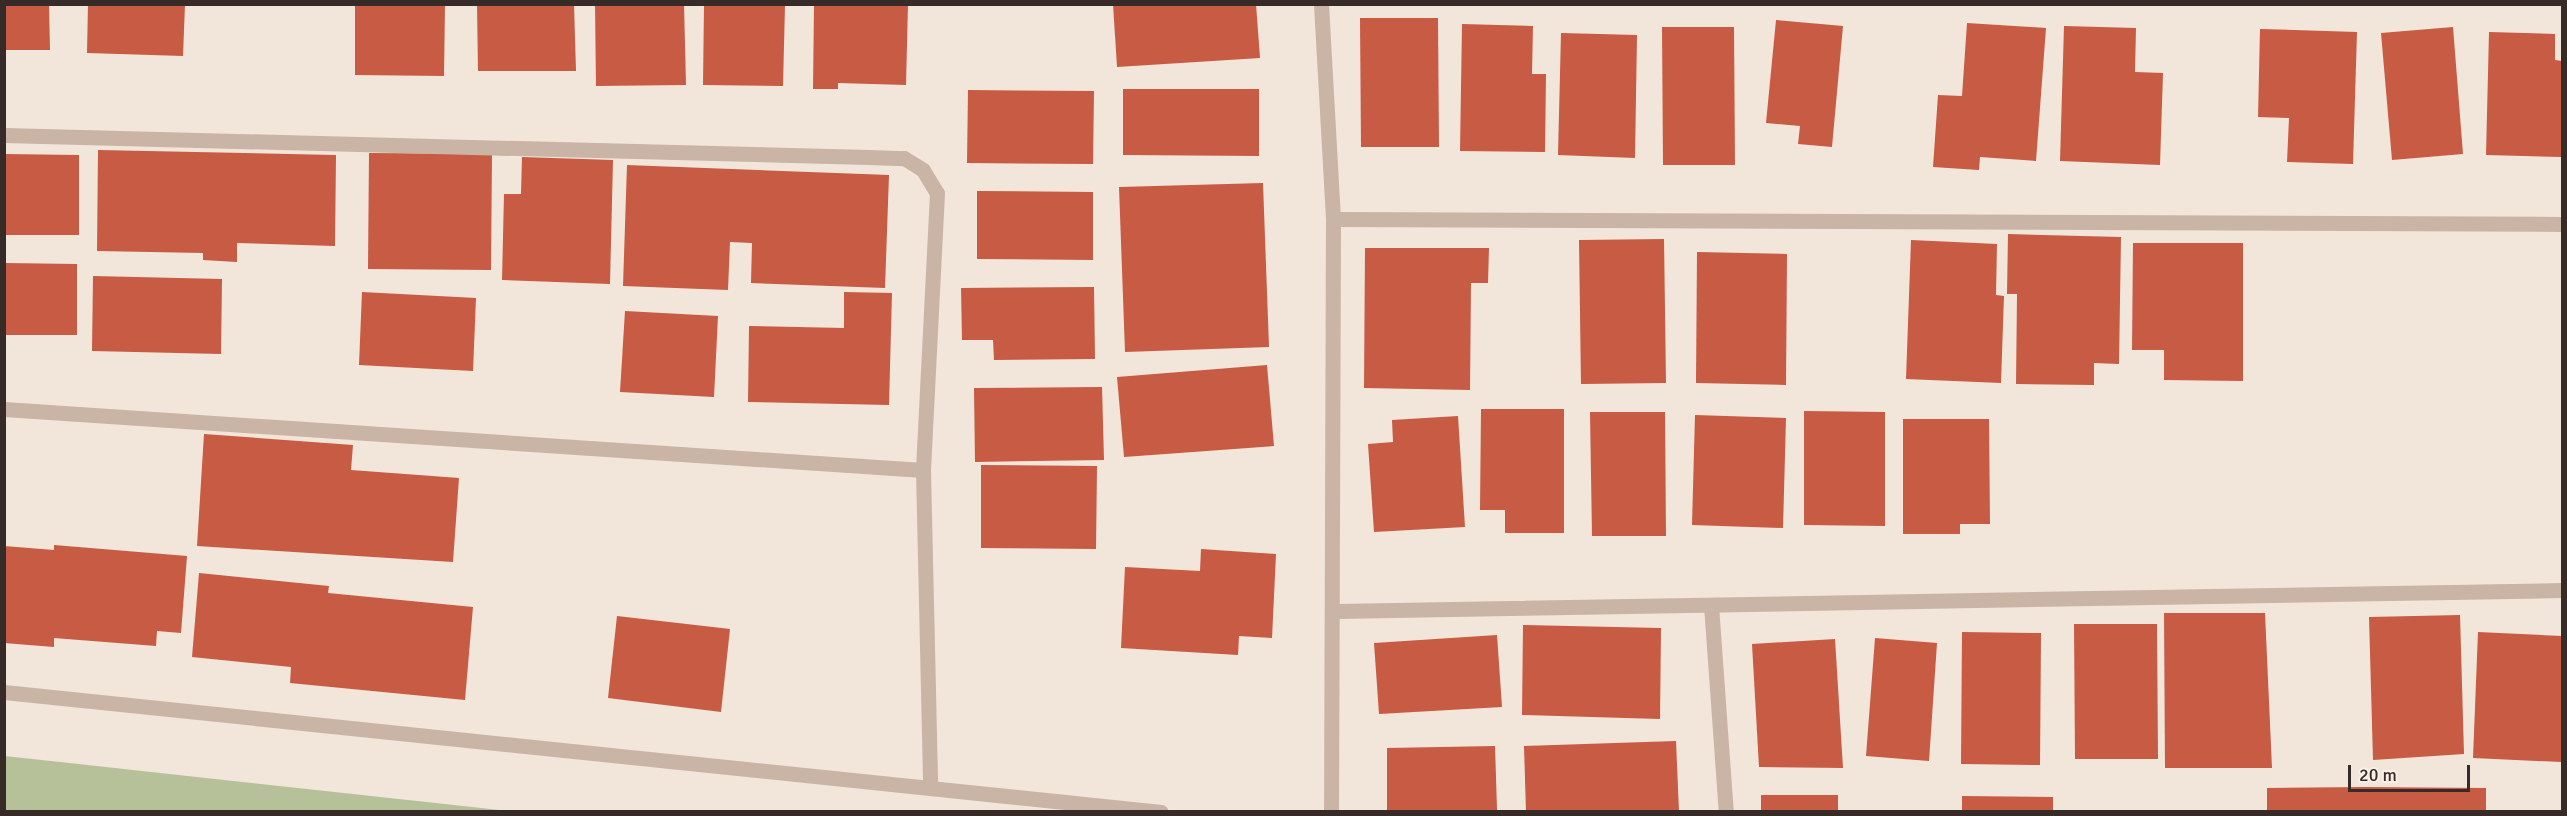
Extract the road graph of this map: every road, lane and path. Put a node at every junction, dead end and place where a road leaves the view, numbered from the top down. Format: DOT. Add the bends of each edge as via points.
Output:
graph roads {
  1 [pos="1321,4"];
  2 [pos="4,135"];
  3 [pos="1333,219"];
  4 [pos="2562,224"];
  5 [pos="4,409"];
  6 [pos="923,470"];
  7 [pos="2562,590"];
  8 [pos="1711,606"];
  9 [pos="1335,611"];
  10 [pos="4,693"];
  11 [pos="930,785"];
  12 [pos="1161,812"];
  13 [pos="1331,812"];
  14 [pos="1726,812"];
  1 -- 3 [label="street"];
  2 -- 6 [label="street" via="904,158 923,170 937,194"];
  3 -- 4 [label="street"];
  3 -- 9 [label="street"];
  5 -- 6 [label="street"];
  6 -- 11 [label="street"];
  7 -- 8 [label="street"];
  8 -- 9 [label="street"];
  8 -- 14 [label="street"];
  9 -- 13 [label="street"];
  10 -- 11 [label="street"];
  11 -- 12 [label="street"];
}
